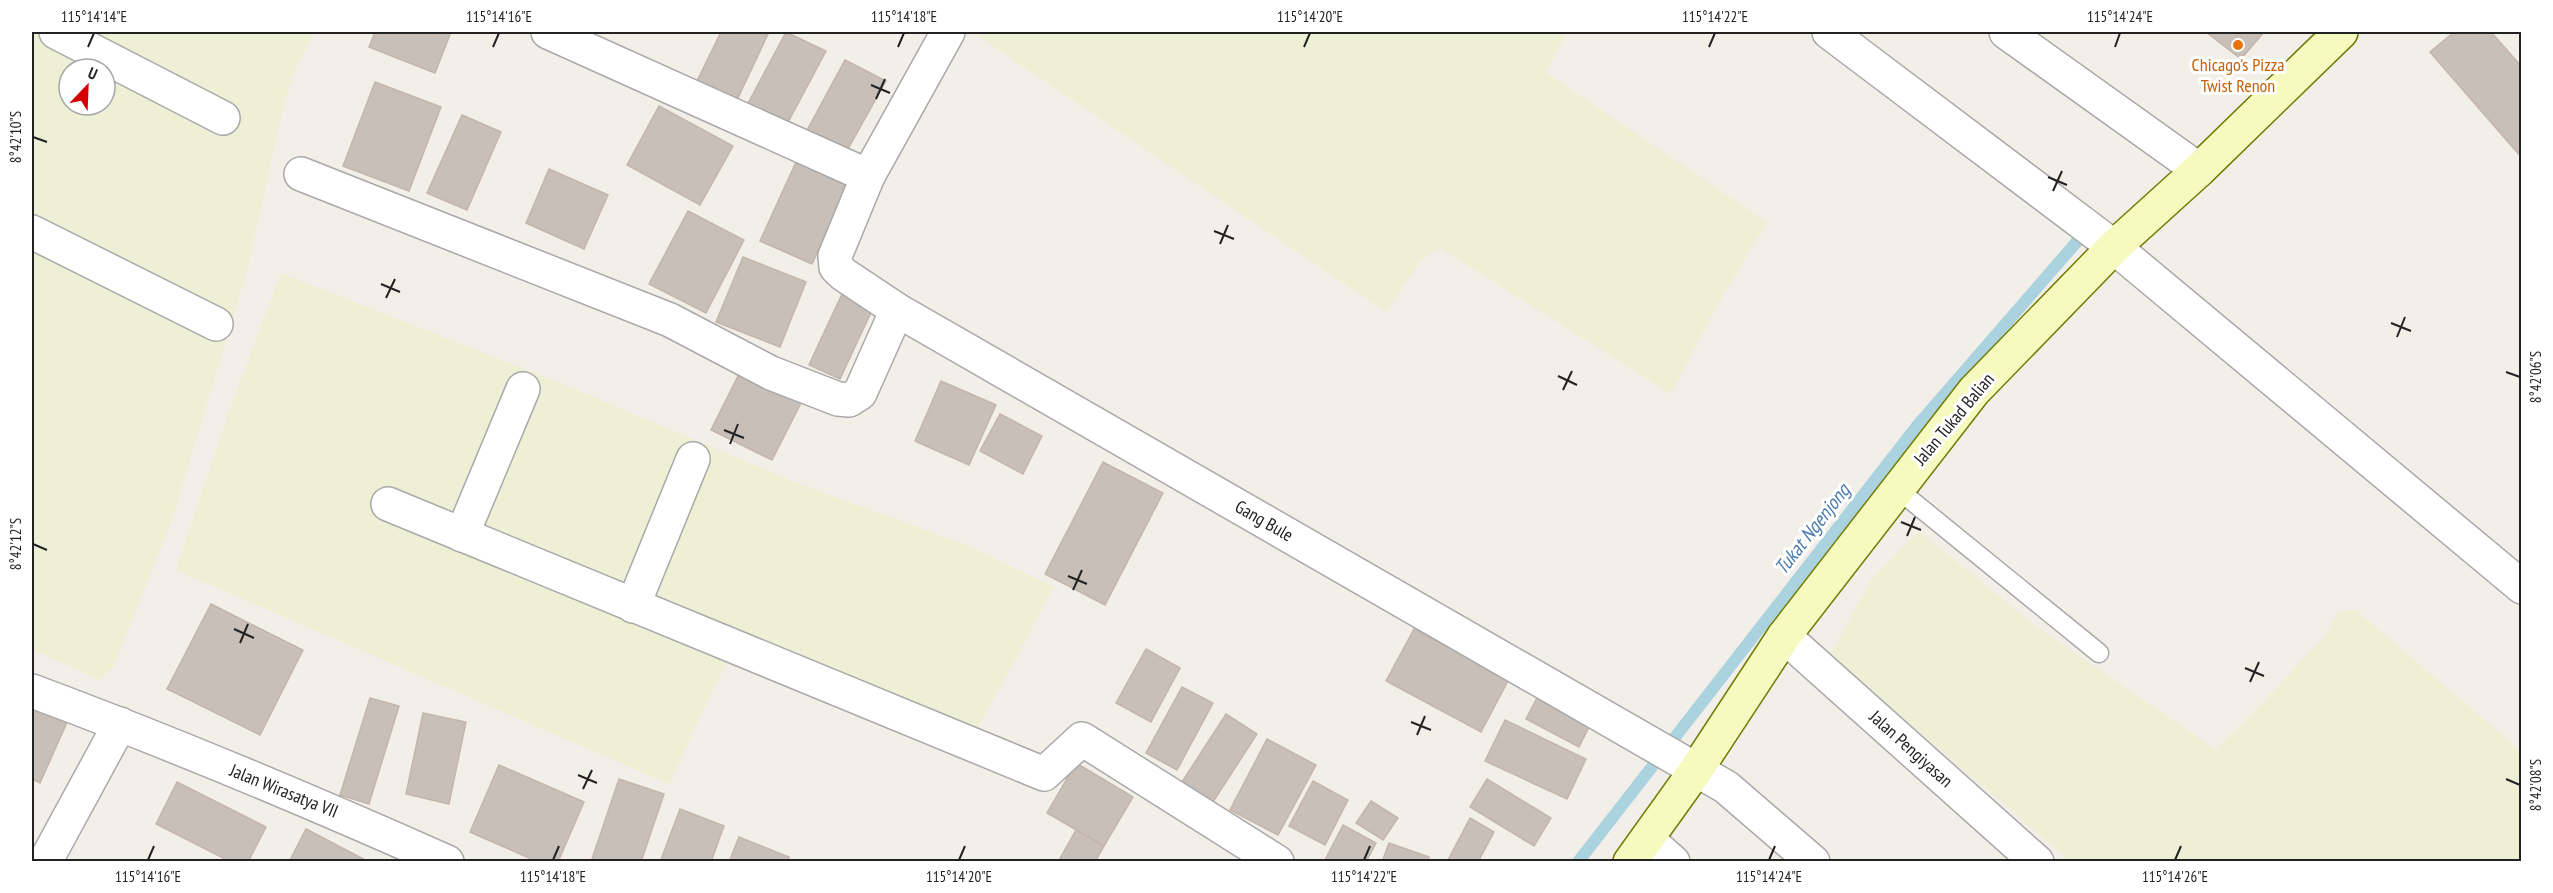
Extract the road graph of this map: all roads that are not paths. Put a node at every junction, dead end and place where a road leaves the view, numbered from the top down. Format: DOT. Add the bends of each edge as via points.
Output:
graph roads {
  1 [pos="56,32"];
  2 [pos="548,32"];
  3 [pos="948,32"];
  4 [pos="1829,32"];
  5 [pos="2006,32"];
  6 [pos="2330,34"];
  7 [pos="223,118"];
  8 [pos="2199,170"];
  9 [pos="302,174"];
  10 [pos="868,176"];
  11 [pos="32,232"];
  12 [pos="2114,247"];
  13 [pos="897,310"];
  14 [pos="216,324"];
  15 [pos="523,389"];
  16 [pos="693,459"];
  17 [pos="1896,488"];
  18 [pos="388,504"];
  19 [pos="462,535"];
  20 [pos="2522,587"];
  21 [pos="633,606"];
  22 [pos="1784,636"];
  23 [pos="2099,653"];
  24 [pos="32,691"];
  25 [pos="120,724"];
  26 [pos="1696,770"];
  27 [pos="1639,850"];
  28 [pos="45,861"];
  29 [pos="447,861"];
  30 [pos="1277,861"];
  31 [pos="1673,861"];
  32 [pos="1813,861"];
  33 [pos="2037,861"];
  1 -- 7 [label="street"];
  2 -- 10 [label="street"];
  3 -- 10 [label="street"];
  4 -- 12 [label="street"];
  5 -- 8 [label="street"];
  6 -- 8 [label="street, Jalan Tukad Balian"];
  8 -- 12 [label="street, Jalan Tukad Balian"];
  9 -- 13 [label="street" via="670,320 771,373 838,399 849,400 860,393"];
  10 -- 13 [label="street, Gang Bule" via="835,256 836,267"];
  11 -- 14 [label="street"];
  12 -- 17 [label="street, Jalan Tukad Balian" via="1974,391"];
  12 -- 20 [label="street"];
  13 -- 26 [label="street, Gang Bule"];
  15 -- 19 [label="street"];
  16 -- 21 [label="street"];
  17 -- 22 [label="street, Jalan Tukad Balian"];
  17 -- 23 [label="lane"];
  18 -- 19 [label="street"];
  19 -- 21 [label="street"];
  21 -- 30 [label="street" via="1044,774 1082,739"];
  22 -- 26 [label="street, Jalan Tukad Balian"];
  22 -- 33 [label="street, Jalan Pengiyasan"];
  24 -- 25 [label="street, Jalan Wirasatya VII"];
  25 -- 28 [label="street"];
  25 -- 29 [label="street, Jalan Wirasatya VII"];
  26 -- 27 [label="street, Jalan Tukad Balian"];
  26 -- 32 [label="street, Gang Bule" via="1726,787"];
  27 -- 31 [label="street"];
}
